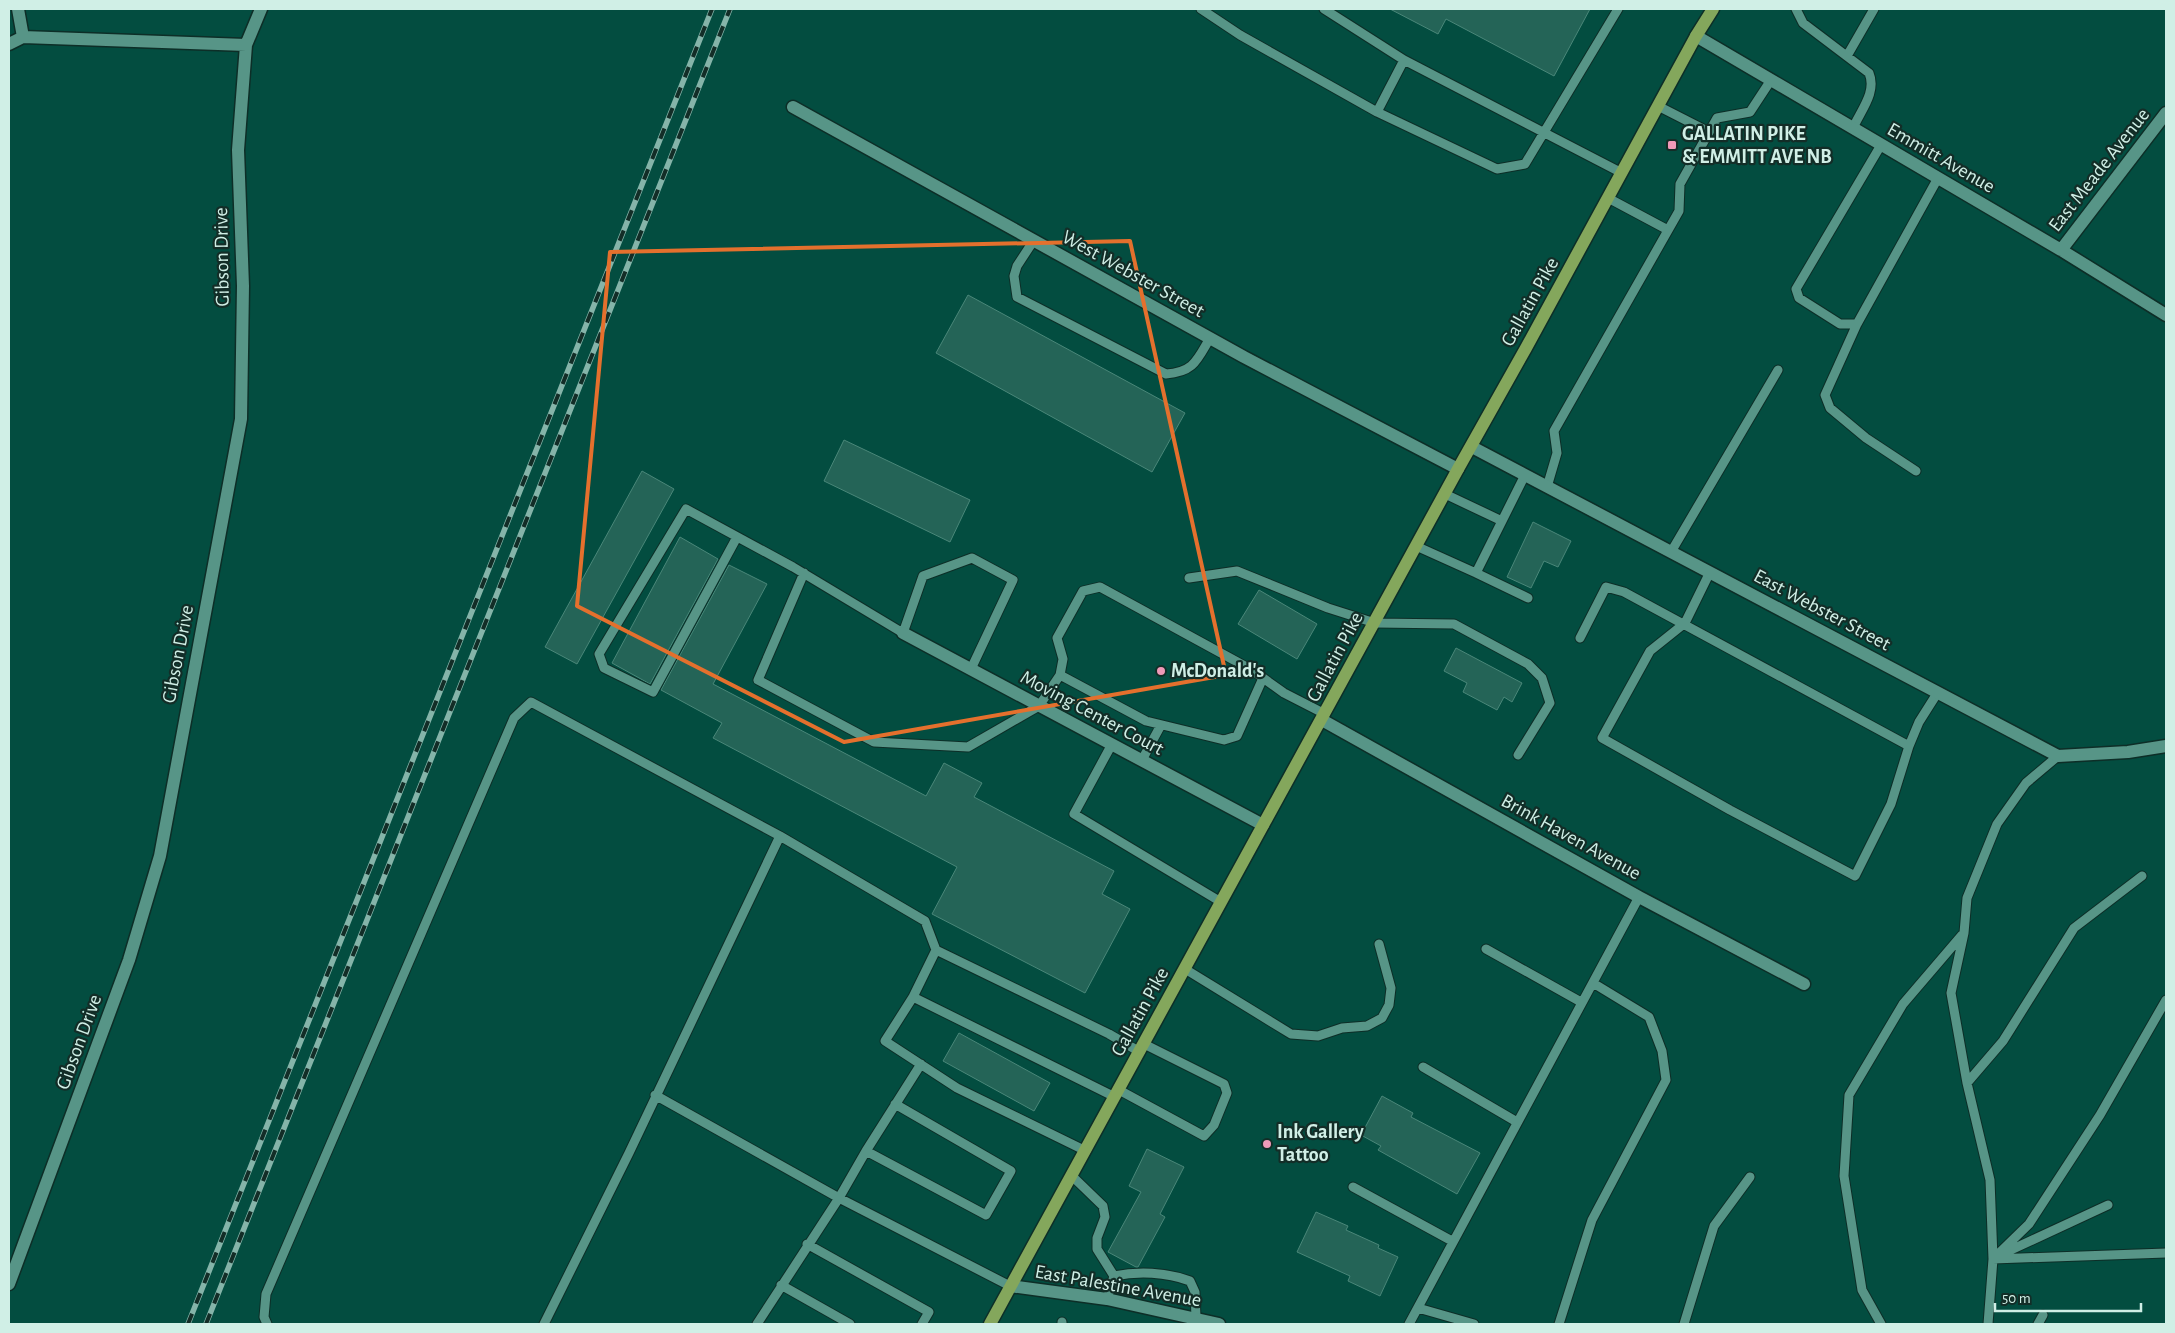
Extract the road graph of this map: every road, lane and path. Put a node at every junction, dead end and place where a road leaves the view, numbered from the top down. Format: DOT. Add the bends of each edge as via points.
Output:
graph roads {
  1 [pos="18,9"];
  2 [pos="261,9"];
  3 [pos="1201,9"];
  4 [pos="1324,9"];
  5 [pos="1618,9"];
  6 [pos="1713,9"];
  7 [pos="1796,9"];
  8 [pos="1874,9"];
  9 [pos="1696,36"];
  10 [pos="23,37"];
  11 [pos="9,44"];
  12 [pos="246,45"];
  13 [pos="1847,56"];
  14 [pos="1404,60"];
  15 [pos="1771,80"];
  16 [pos="793,106"];
  17 [pos="1658,106"];
  18 [pos="1377,112"];
  19 [pos="2166,113"];
  20 [pos="1853,128"];
  21 [pos="1543,132"];
  22 [pos="1709,132"];
  23 [pos="1881,145"];
  24 [pos="1622,173"];
  25 [pos="1938,178"];
  26 [pos="1608,198"];
  27 [pos="1668,230"];
  28 [pos="1034,240"];
  29 [pos="2061,250"];
  30 [pos="2166,315"];
  31 [pos="1857,324"];
  32 [pos="1210,338"];
  33 [pos="1778,370"];
  34 [pos="1472,447"];
  35 [pos="1458,469"];
  36 [pos="1916,471"];
  37 [pos="1525,475"];
  38 [pos="1547,487"];
  39 [pos="1445,494"];
  40 [pos="1502,521"];
  41 [pos="737,537"];
  42 [pos="1416,546"];
  43 [pos="1671,552"];
  44 [pos="1710,572"];
  45 [pos="804,573"];
  46 [pos="1476,574"];
  47 [pos="1189,578"];
  48 [pos="1528,598"];
  49 [pos="1375,622"];
  50 [pos="1685,623"];
  51 [pos="903,633"];
  52 [pos="1580,638"];
  53 [pos="971,669"];
  54 [pos="1060,674"];
  55 [pos="1263,678"];
  56 [pos="1938,692"];
  57 [pos="1039,706"];
  58 [pos="1324,717"];
  59 [pos="1161,725"];
  60 [pos="1112,744"];
  61 [pos="1908,746"];
  62 [pos="2166,746"];
  63 [pos="1518,755"];
  64 [pos="2058,756"];
  65 [pos="1142,760"];
  66 [pos="1263,825"];
  67 [pos="780,836"];
  68 [pos="2142,876"];
  69 [pos="1639,897"];
  70 [pos="1222,902"];
  71 [pos="1964,933"];
  72 [pos="1380,944"];
  73 [pos="1486,949"];
  74 [pos="936,950"];
  75 [pos="1185,969"];
  76 [pos="1592,983"];
  77 [pos="1804,984"];
  78 [pos="913,997"];
  79 [pos="2166,1000"];
  80 [pos="1581,1002"];
  81 [pos="1142,1048"];
  82 [pos="921,1064"];
  83 [pos="1423,1067"];
  84 [pos="1967,1083"];
  85 [pos="1117,1093"];
  86 [pos="655,1095"];
  87 [pos="895,1104"];
  88 [pos="1518,1122"];
  89 [pos="866,1151"];
  90 [pos="1086,1151"];
  91 [pos="1072,1176"];
  92 [pos="1750,1177"];
  93 [pos="1353,1187"];
  94 [pos="838,1198"];
  95 [pos="2108,1205"];
  96 [pos="1452,1241"];
  97 [pos="808,1244"];
  98 [pos="2166,1253"];
  99 [pos="1993,1258"];
  100 [pos="1114,1276"];
  101 [pos="9,1284"];
  102 [pos="781,1285"];
  103 [pos="1010,1286"];
  104 [pos="1107,1299"];
  105 [pos="1418,1308"];
  106 [pos="2043,1315"];
  107 [pos="1196,1318"];
  108 [pos="267,1324"];
  109 [pos="544,1324"];
  110 [pos="757,1324"];
  111 [pos="850,1324"];
  112 [pos="922,1324"];
  113 [pos="990,1324"];
  114 [pos="1217,1324"];
  115 [pos="1409,1324"];
  116 [pos="1474,1324"];
  117 [pos="1559,1324"];
  118 [pos="1684,1324"];
  119 [pos="1881,1324"];
  120 [pos="1988,1324"];
  121 [pos="2038,1324"];
  1 -- 10 [label="street"];
  2 -- 12 [label="street, Gibson Drive"];
  3 -- 18 [label="lane" via="1240,35"];
  4 -- 14 [label="lane"];
  5 -- 21 [label="lane"];
  6 -- 9 [label="main road, Gallatin Pike"];
  7 -- 13 [label="lane" via="1804,23"];
  8 -- 13 [label="lane"];
  9 -- 15 [label="street, Emmitt Avenue"];
  9 -- 17 [label="main road, Gallatin Pike"];
  10 -- 11 [label="street"];
  10 -- 12 [label="street"];
  12 -- 101 [label="street, Gibson Drive" via="238,150 243,286 241,419 160,856 129,960"];
  13 -- 20 [label="lane" via="1869,73 1872,81 1872,91"];
  14 -- 18 [label="lane"];
  14 -- 21 [label="lane"];
  15 -- 20 [label="street, Emmitt Avenue"];
  15 -- 22 [label="lane" via="1750,112 1717,118"];
  16 -- 28 [label="street, West Webster Street"];
  17 -- 22 [label="lane"];
  17 -- 24 [label="main road, Gallatin Pike"];
  18 -- 21 [label="lane" via="1497,169 1525,164"];
  19 -- 29 [label="street, East Meade Avenue"];
  20 -- 23 [label="street, Emmitt Avenue"];
  21 -- 24 [label="lane"];
  22 -- 27 [label="lane" via="1680,184 1679,211"];
  23 -- 25 [label="street, Emmitt Avenue"];
  23 -- 31 [label="lane" via="1796,289 1799,298 1840,324"];
  24 -- 26 [label="main road, Gallatin Pike"];
  25 -- 29 [label="street, Emmitt Avenue"];
  25 -- 31 [label="lane"];
  26 -- 27 [label="lane"];
  26 -- 34 [label="main road, Gallatin Pike"];
  27 -- 38 [label="lane" via="1554,431 1557,454"];
  28 -- 32 [label="street, West Webster Street"];
  28 -- 32 [label="lane" via="1014,276 1017,297 1166,374 1181,373 1195,364"];
  29 -- 30 [label="street, Emmitt Avenue"];
  31 -- 36 [label="lane" via="1825,395 1830,408 1866,438"];
  32 -- 35 [label="street, West Webster Street"];
  33 -- 43 [label="lane"];
  34 -- 35 [label="main road, Gallatin Pike"];
  34 -- 37 [label="street, East Webster Street"];
  35 -- 39 [label="main road, Gallatin Pike"];
  37 -- 38 [label="street, East Webster Street"];
  37 -- 40 [label="lane"];
  38 -- 43 [label="street, East Webster Street"];
  39 -- 40 [label="lane"];
  39 -- 42 [label="main road, Gallatin Pike"];
  40 -- 46 [label="lane"];
  41 -- 41 [label="lane" via="686,509 599,654 604,668 653,692"];
  41 -- 45 [label="lane"];
  42 -- 46 [label="lane"];
  42 -- 49 [label="main road, Gallatin Pike"];
  43 -- 44 [label="street, East Webster Street"];
  44 -- 50 [label="lane"];
  44 -- 56 [label="street, East Webster Street"];
  45 -- 51 [label="lane"];
  45 -- 57 [label="lane" via="758,680 874,742 968,747"];
  46 -- 48 [label="lane"];
  47 -- 49 [label="lane" via="1237,570 1328,608"];
  49 -- 58 [label="main road, Gallatin Pike"];
  49 -- 63 [label="lane" via="1454,624 1528,664 1542,678 1550,703"];
  50 -- 52 [label="lane" via="1624,592 1606,587"];
  50 -- 61 [label="lane"];
  50 -- 61 [label="lane" via="1650,651 1602,738 1730,810 1854,876 1891,804"];
  51 -- 53 [label="street, Moving Center Court"];
  51 -- 53 [label="lane" via="923,576 972,558 997,571 1013,580"];
  53 -- 57 [label="street, Moving Center Court"];
  54 -- 55 [label="lane" via="1063,659 1057,638 1083,591 1100,587"];
  54 -- 57 [label="lane"];
  54 -- 59 [label="lane" via="1146,721"];
  55 -- 58 [label="lane"];
  55 -- 59 [label="lane" via="1237,736 1224,740"];
  56 -- 61 [label="lane"];
  56 -- 64 [label="street, East Webster Street"];
  57 -- 60 [label="street, Moving Center Court"];
  58 -- 66 [label="main road, Gallatin Pike"];
  58 -- 69 [label="street, Brink Haven Avenue"];
  59 -- 65 [label="lane"];
  60 -- 65 [label="street, Moving Center Court"];
  60 -- 70 [label="lane" via="1074,814"];
  62 -- 64 [label="street"];
  64 -- 71 [label="lane" via="2026,782 1997,824 1967,898"];
  65 -- 66 [label="street, Moving Center Court"];
  66 -- 70 [label="main road, Gallatin Pike"];
  67 -- 74 [label="lane" via="925,921"];
  67 -- 86 [label="lane"];
  67 -- 108 [label="lane" via="532,702 514,718 266,1294 264,1317"];
  68 -- 84 [label="lane" via="2074,928 2003,1041"];
  69 -- 76 [label="lane"];
  69 -- 77 [label="street, Brink Haven Avenue"];
  70 -- 75 [label="main road, Gallatin Pike"];
  71 -- 84 [label="lane" via="1951,993"];
  71 -- 119 [label="lane" via="1903,1004 1849,1095 1844,1176 1862,1290"];
  72 -- 75 [label="lane" via="1391,988 1389,1005 1382,1018 1367,1026 1342,1028 1318,1036 1292,1034"];
  73 -- 80 [label="lane"];
  74 -- 78 [label="lane"];
  74 -- 81 [label="lane"];
  75 -- 81 [label="main road, Gallatin Pike"];
  76 -- 80 [label="lane"];
  76 -- 117 [label="lane" via="1649,1017 1662,1051 1666,1080 1592,1220"];
  78 -- 82 [label="lane" via="885,1041"];
  78 -- 85 [label="lane"];
  79 -- 99 [label="lane" via="2100,1115 2029,1224"];
  80 -- 88 [label="lane"];
  81 -- 85 [label="main road, Gallatin Pike"];
  81 -- 85 [label="lane" via="1224,1084 1228,1093 1214,1125 1204,1136"];
  82 -- 87 [label="lane"];
  82 -- 90 [label="lane" via="956,1088"];
  83 -- 88 [label="lane"];
  84 -- 99 [label="lane" via="1990,1180"];
  85 -- 90 [label="main road, Gallatin Pike"];
  86 -- 94 [label="lane"];
  86 -- 109 [label="lane"];
  87 -- 89 [label="lane"];
  87 -- 89 [label="lane" via="1011,1171 986,1215"];
  88 -- 96 [label="lane"];
  89 -- 94 [label="lane"];
  90 -- 91 [label="main road, Gallatin Pike"];
  91 -- 100 [label="lane" via="1104,1206 1105,1217 1097,1238 1097,1249"];
  91 -- 103 [label="main road, Gallatin Pike"];
  92 -- 118 [label="lane" via="1714,1226"];
  93 -- 96 [label="lane"];
  94 -- 97 [label="lane"];
  94 -- 103 [label="lane"];
  95 -- 99 [label="lane"];
  96 -- 105 [label="lane"];
  97 -- 102 [label="lane"];
  97 -- 112 [label="lane" via="929,1312"];
  98 -- 99 [label="lane"];
  99 -- 120 [label="lane"];
  100 -- 104 [label="lane"];
  100 -- 107 [label="lane" via="1138,1272 1177,1276 1190,1281 1195,1292"];
  102 -- 110 [label="lane"];
  102 -- 111 [label="lane"];
  103 -- 104 [label="street, East Palestine Avenue"];
  103 -- 113 [label="main road, Gallatin Pike"];
  104 -- 107 [label="street, East Palestine Avenue"];
  105 -- 115 [label="lane"];
  105 -- 116 [label="lane"];
  106 -- 121 [label="lane"];
  107 -- 114 [label="street, East Palestine Avenue"];
}
